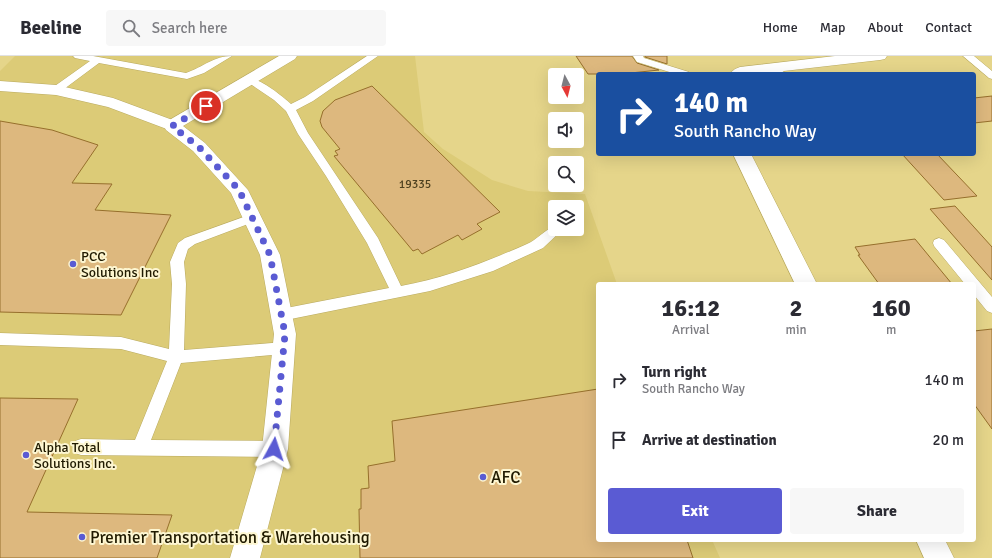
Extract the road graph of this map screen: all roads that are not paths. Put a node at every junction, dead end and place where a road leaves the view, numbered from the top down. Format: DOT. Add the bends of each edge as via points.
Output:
graph roads {
  1 [pos="78,56"];
  2 [pos="227,56"];
  3 [pos="290,56"];
  4 [pos="373,56"];
  5 [pos="638,56"];
  6 [pos="880,56"];
  7 [pos="968,56"];
  8 [pos="97,60"];
  9 [pos="777,66"];
  10 [pos="679,72"];
  11 [pos="747,72"];
  12 [pos="976,75"];
  13 [pos="991,75"];
  14 [pos="251,81"];
  15 [pos="0,86"];
  16 [pos="56,90"];
  17 [pos="290,109"];
  18 [pos="172,126"];
  19 [pos="743,156"];
  20 [pos="252,218"];
  21 [pos="549,236"];
  22 [pos="939,243"];
  23 [pos="805,282"];
  24 [pos="972,282"];
  25 [pos="976,287"];
  26 [pos="398,293"];
  27 [pos="992,307"];
  28 [pos="282,315"];
  29 [pos="0,339"];
  30 [pos="284,348"];
  31 [pos="176,357"];
  32 [pos="81,447"];
  33 [pos="140,448"];
  34 [pos="274,449"];
  35 [pos="931,542"];
  36 [pos="245,558"];
  37 [pos="939,558"];
  1 -- 8 [label="lane"];
  2 -- 8 [label="lane" via="187,76"];
  3 -- 14 [label="street"];
  4 -- 17 [label="lane"];
  5 -- 10 [label="lane" via="640,60"];
  6 -- 9 [label="street"];
  7 -- 13 [label="lane"];
  8 -- 16 [label="lane"];
  9 -- 11 [label="street"];
  12 -- 13 [label="lane"];
  14 -- 17 [label="lane"];
  14 -- 18 [label="street"];
  15 -- 16 [label="street"];
  16 -- 18 [label="street" via="113,102"];
  17 -- 26 [label="lane" via="303,134 373,241"];
  18 -- 20 [label="street" via="199,147 239,190"];
  19 -- 23 [label="street"];
  20 -- 28 [label="street" via="270,255"];
  20 -- 31 [label="lane" via="190,241 183,246 177,262 179,284"];
  21 -- 26 [label="lane" via="538,245 488,267 430,286"];
  22 -- 24 [label="lane"];
  25 -- 27 [label="lane"];
  26 -- 28 [label="lane"];
  28 -- 30 [label="street"];
  29 -- 31 [label="lane" via="121,343"];
  30 -- 31 [label="lane"];
  30 -- 34 [label="street"];
  31 -- 33 [label="lane"];
  32 -- 33 [label="lane"];
  33 -- 34 [label="lane"];
  34 -- 36 [label="street"];
  35 -- 37 [label="street"];
}
